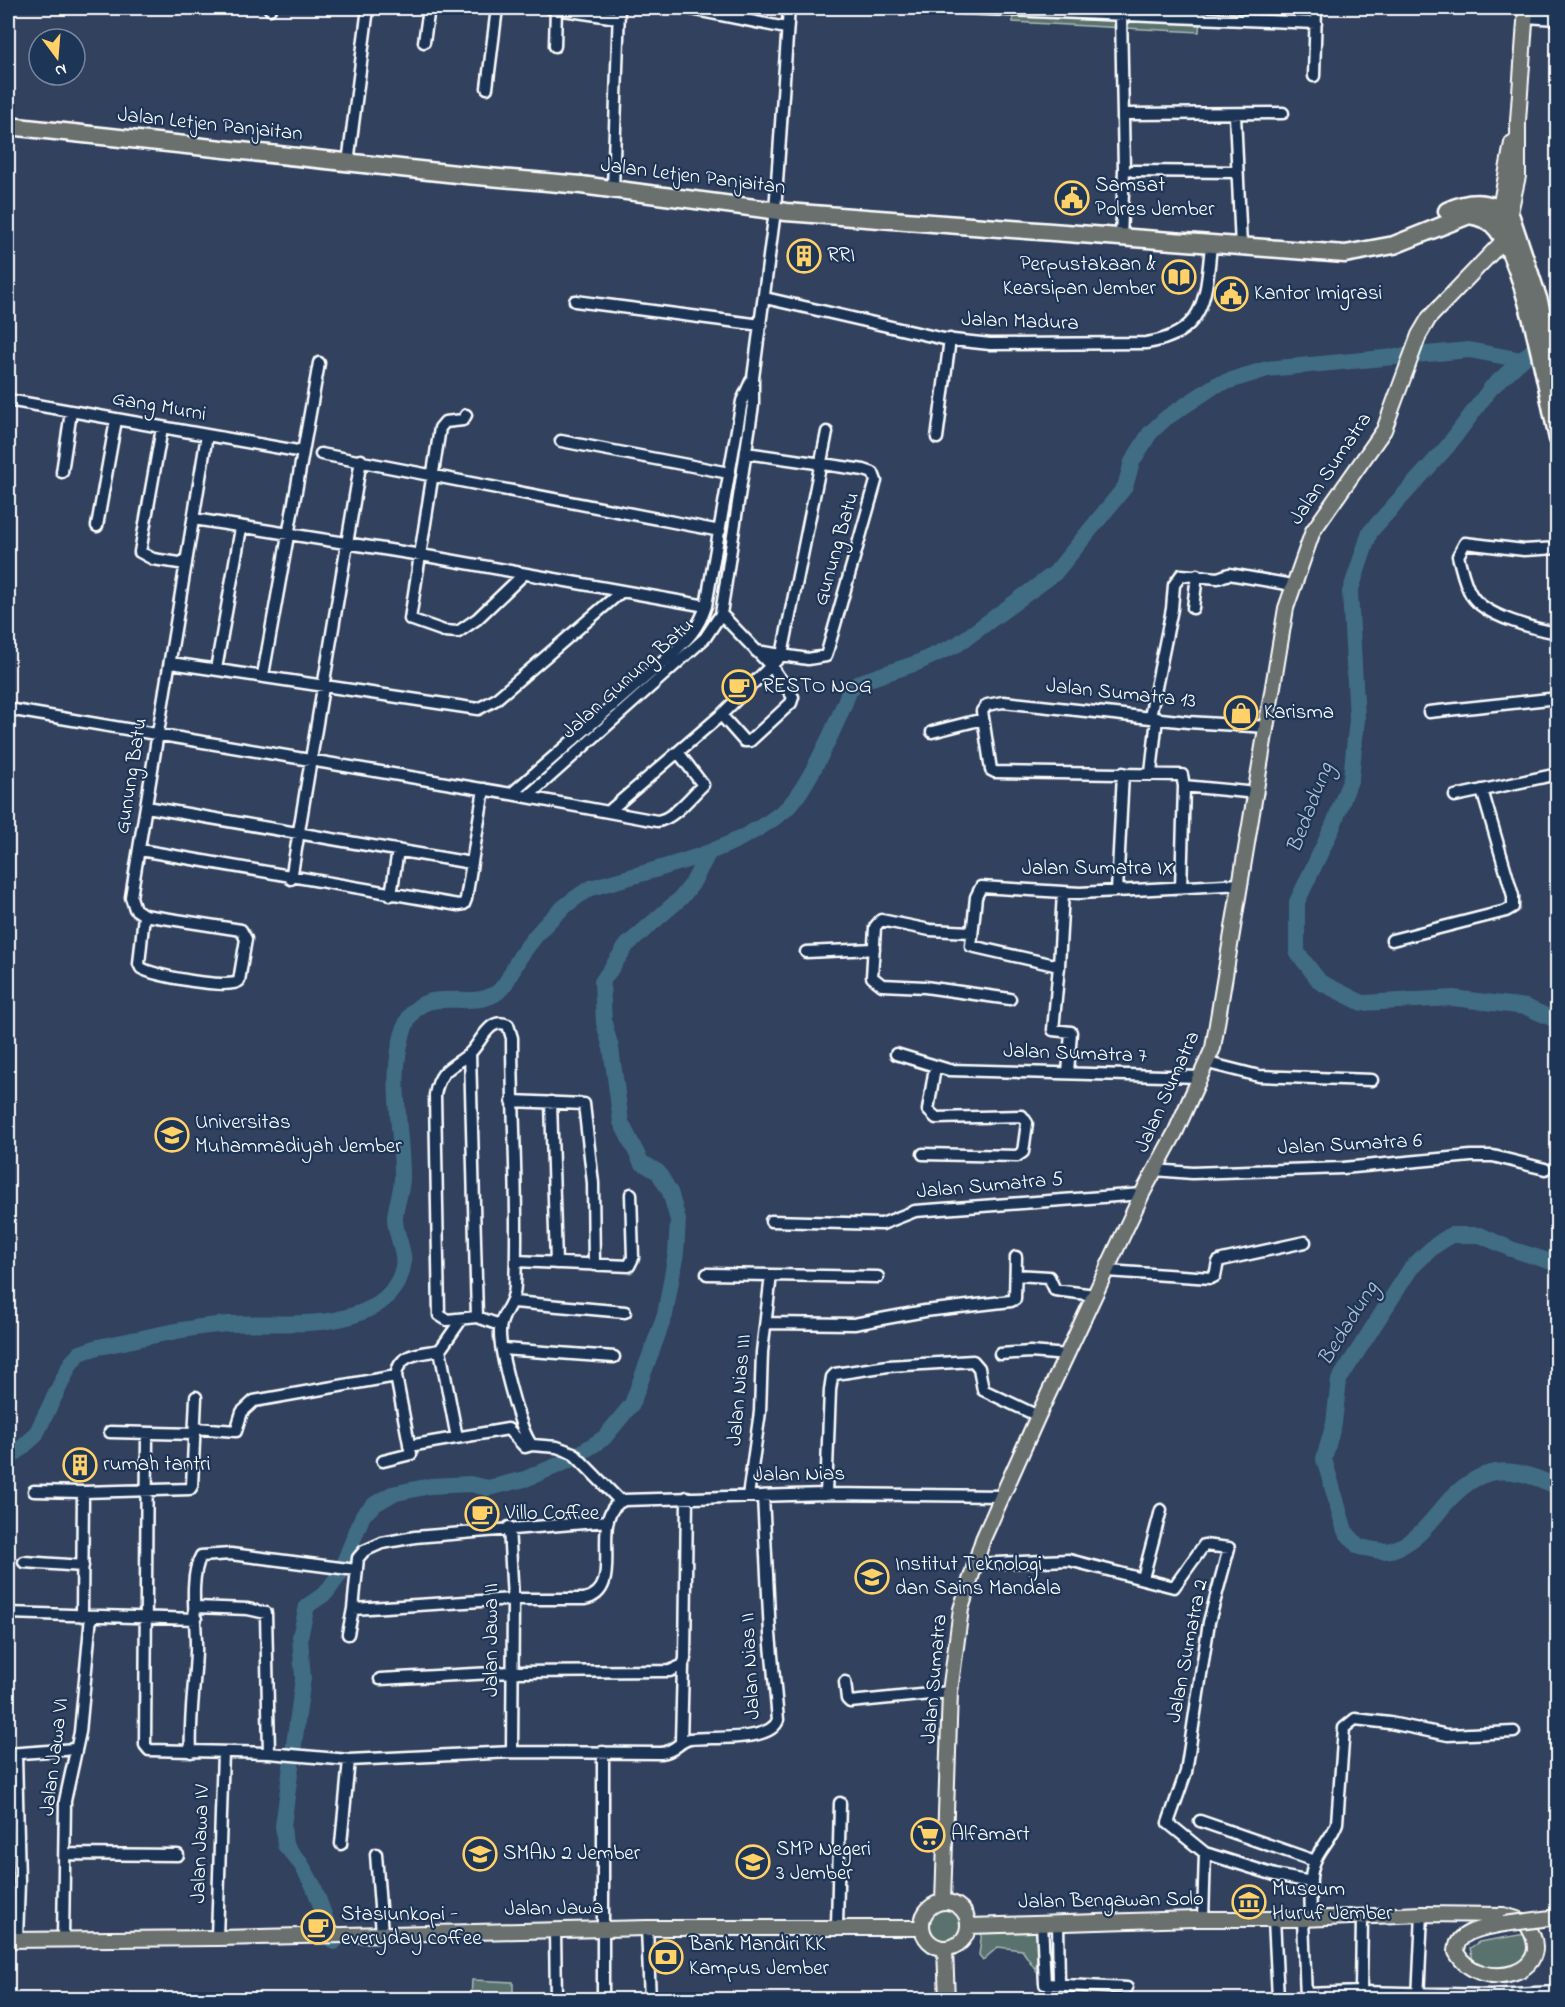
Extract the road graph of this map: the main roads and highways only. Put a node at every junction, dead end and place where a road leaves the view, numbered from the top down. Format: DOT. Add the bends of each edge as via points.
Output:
graph roads {
  1 [pos="1525,12"];
  2 [pos="8,126"];
  3 [pos="1505,213"];
  4 [pos="1498,240"];
  5 [pos="1375,250"];
  6 [pos="1533,302"];
  7 [pos="1557,381"];
  8 [pos="1557,439"];
  9 [pos="943,1902"];
  10 [pos="1557,1917"];
  11 [pos="969,1926"];
  12 [pos="921,1928"];
  13 [pos="12,1939"];
  14 [pos="945,1949"];
  15 [pos="946,2000"];
  1 -- 3 [label="main road" via="1518,121"];
  2 -- 5 [label="highway, Jalan Letjen Panjaitan" via="613,189 775,211 1345,254"];
  3 -- 4 [label="main road"];
  3 -- 5 [label="highway" via="1480,203 1467,203"];
  3 -- 6 [label="highway"];
  4 -- 5 [label="highway" via="1481,217 1469,215"];
  4 -- 6 [label="highway"];
  4 -- 9 [label="main road, Jalan Sumatra" via="1419,335 1384,430 1313,531 1292,585 1218,1031 1208,1063 1038,1416 974,1563 961,1609 950,1692"];
  6 -- 7 [label="highway"];
  6 -- 8 [label="highway"];
  9 -- 11 [label="main road" via="961,1909"];
  9 -- 12 [label="main road" via="926,1912"];
  10 -- 11 [label="main road, Jalan Bengawan Solo, bridge" via="1504,1924 1464,1935 1456,1952 1465,1965 1485,1974 1520,1973 1536,1957 1538,1950 1534,1938 1524,1921 1504,1915 1422,1914"];
  11 -- 14 [label="main road" via="961,1942"];
  12 -- 13 [label="main road, Jalan Jawa" via="647,1928"];
  12 -- 14 [label="main road" via="929,1943"];
  14 -- 15 [label="main road"];
}
